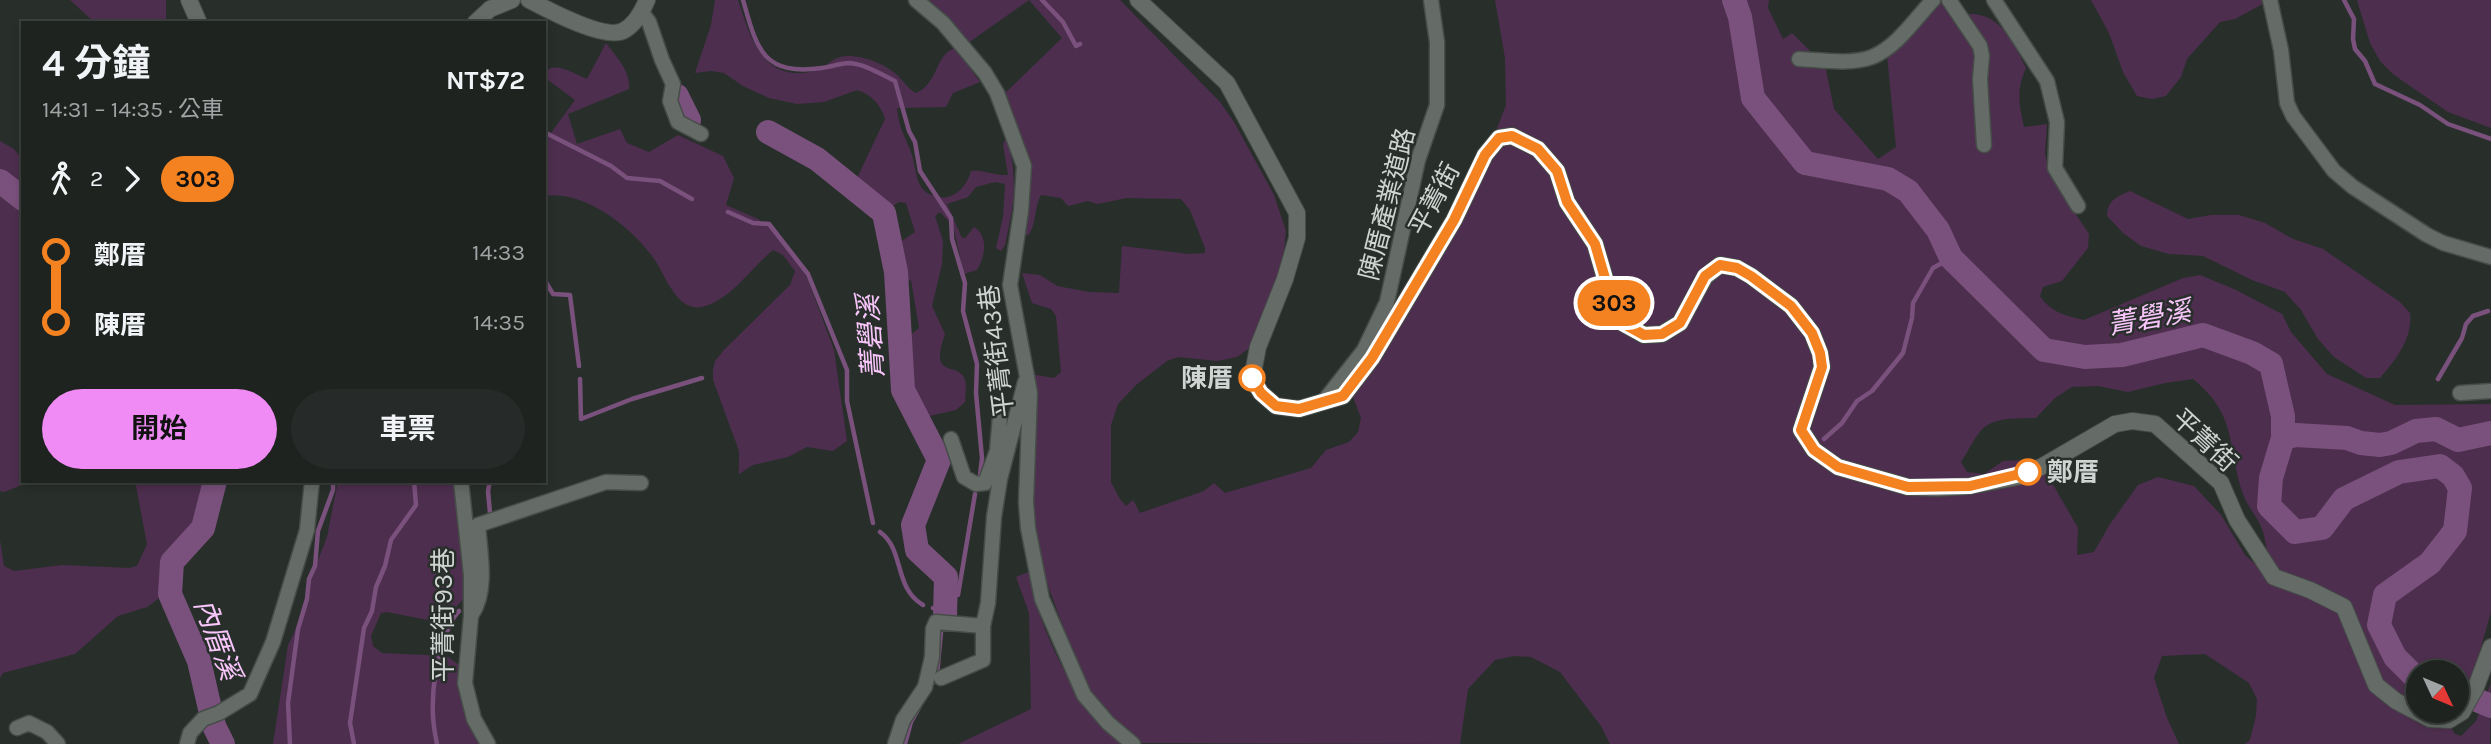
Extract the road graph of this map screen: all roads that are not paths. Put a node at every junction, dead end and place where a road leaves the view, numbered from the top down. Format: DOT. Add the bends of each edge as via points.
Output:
graph roads {
  1 [pos="189,0"];
  2 [pos="512,0"];
  3 [pos="916,0"];
  4 [pos="1138,0"];
  5 [pos="1431,0"];
  6 [pos="1933,0"];
  7 [pos="1949,0"];
  8 [pos="1994,0"];
  9 [pos="2270,0"];
  10 [pos="533,1"];
  11 [pos="644,6"];
  12 [pos="198,21"];
  13 [pos="477,21"];
  14 [pos="1799,59"];
  15 [pos="701,134"];
  16 [pos="1984,145"];
  17 [pos="2078,206"];
  18 [pos="2491,257"];
  19 [pos="1026,377"];
  20 [pos="2491,391"];
  21 [pos="2459,393"];
  22 [pos="1324,401"];
  23 [pos="1000,416"];
  24 [pos="951,439"];
  25 [pos="1002,450"];
  26 [pos="312,483"];
  27 [pos="461,483"];
  28 [pos="641,483"];
  29 [pos="471,616"];
  30 [pos="983,626"];
  31 [pos="2491,647"];
  32 [pos="941,678"];
  33 [pos="17,729"];
  34 [pos="58,744"];
  35 [pos="187,744"];
  36 [pos="488,744"];
  37 [pos="895,744"];
  38 [pos="1133,744"];
  1 -- 12 [label="street"];
  2 -- 13 [label="street" via="490,9"];
  3 -- 19 [label="street, 平菁街43巷" via="943,23 985,73 1024,166 1010,285"];
  4 -- 22 [label="street, 平菁街" via="1227,83 1297,213 1297,238 1258,347 1252,378 1276,406 1299,409"];
  5 -- 22 [label="street, 陳厝產業道路" via="1437,42 1437,105 1418,160 1387,302 1364,349"];
  6 -- 14 [label="street" via="1894,42 1871,57"];
  7 -- 16 [label="street" via="1980,46"];
  8 -- 17 [label="street" via="2047,81 2057,122 2055,168"];
  9 -- 18 [label="street" via="2287,103 2334,171 2427,235"];
  10 -- 11 [label="street" via="604,33 622,32"];
  11 -- 15 [label="street" via="673,84 670,102 678,122"];
  19 -- 25 [label="street"];
  19 -- 38 [label="street, 平菁街43巷" via="1030,393 1027,528 1042,599 1084,695"];
  20 -- 21 [label="street"];
  22 -- 31 [label="street, 平菁街" via="1343,396 1359,377 1454,220 1485,155 1499,138 1512,136 1538,149 1557,171 1567,202 1595,244 1624,324 1644,335 1662,334 1680,323 1705,276 1720,265 1737,268 1791,306 1812,333 1822,367 1801,430 1814,450 1838,467 1908,487 1970,486 2041,467 2115,424 2155,424 2221,483 2237,520 2274,577 2344,607 2376,685 2396,701 2430,719 2449,720 2462,712"];
  23 -- 25 [label="street"];
  24 -- 25 [label="street" via="964,477 976,484 985,483"];
  25 -- 30 [label="street"];
  26 -- 35 [label="street" via="307,530 273,642 250,694 203,719"];
  27 -- 29 [label="street, 平菁街93巷"];
  28 -- 29 [label="street" via="606,482 478,525 481,590"];
  29 -- 36 [label="street, 平菁街93巷" via="465,683 474,719"];
  30 -- 32 [label="street" via="983,660"];
  30 -- 37 [label="street" via="936,622 925,687 903,720"];
  33 -- 34 [label="street" via="29,723"];
}
